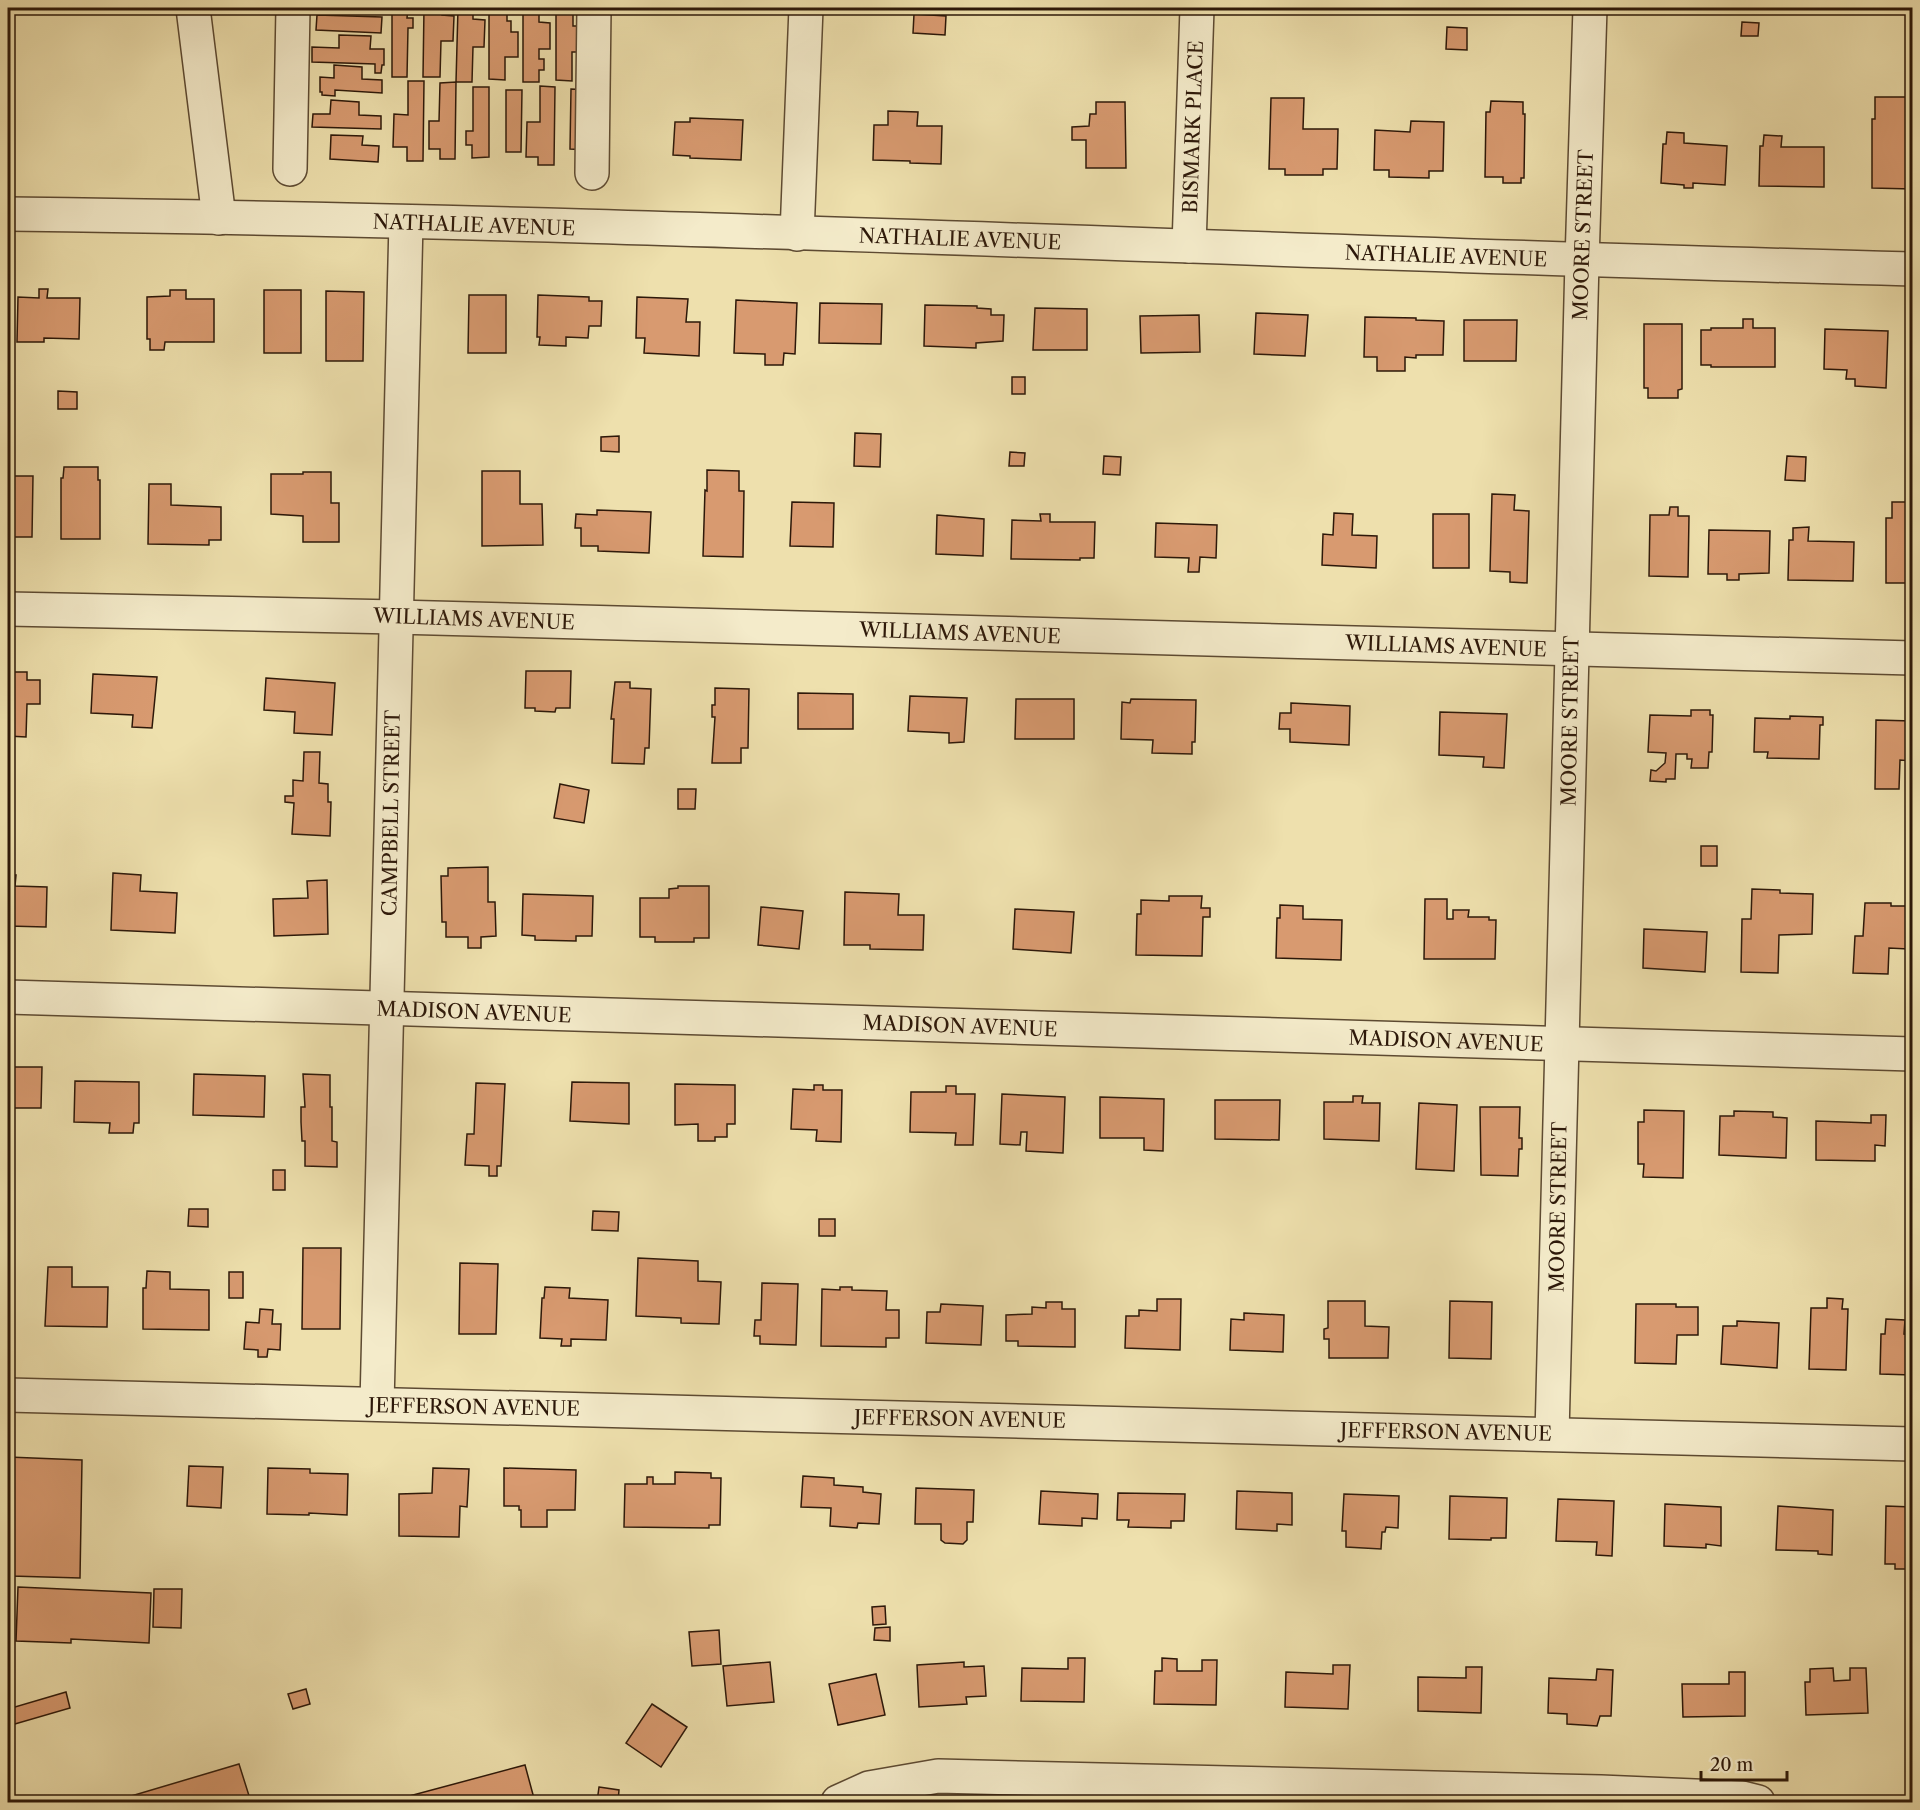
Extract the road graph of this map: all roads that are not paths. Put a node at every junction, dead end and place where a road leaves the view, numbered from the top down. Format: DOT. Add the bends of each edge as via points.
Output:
graph roads {
  1 [pos="193,8"];
  2 [pos="293,8"];
  3 [pos="594,8"];
  4 [pos="806,8"];
  5 [pos="1197,8"];
  6 [pos="1590,8"];
  7 [pos="290,169"];
  8 [pos="592,173"];
  9 [pos="8,214"];
  10 [pos="219,218"];
  11 [pos="406,222"];
  12 [pos="797,234"];
  13 [pos="1189,246"];
  14 [pos="1582,261"];
  15 [pos="1912,269"];
  16 [pos="8,609"];
  17 [pos="396,617"];
  18 [pos="1572,650"];
  19 [pos="1912,658"];
  20 [pos="8,997"];
  21 [pos="387,1010"];
  22 [pos="1562,1044"];
  23 [pos="1912,1054"];
  24 [pos="8,1395"];
  25 [pos="377,1404"];
  26 [pos="1552,1434"];
  27 [pos="1912,1444"];
  28 [pos="838,1803"];
  29 [pos="1758,1803"];
  1 -- 10 [label="street"];
  2 -- 7 [label="street"];
  3 -- 8 [label="street"];
  4 -- 12 [label="street"];
  5 -- 13 [label="street, BISMARK PLACE"];
  6 -- 14 [label="street, MOORE STREET"];
  9 -- 10 [label="street, NATHALIE AVENUE"];
  10 -- 11 [label="street, NATHALIE AVENUE"];
  11 -- 12 [label="street, NATHALIE AVENUE"];
  11 -- 17 [label="street, CAMPBELL STREET"];
  12 -- 13 [label="street, NATHALIE AVENUE"];
  13 -- 14 [label="street, NATHALIE AVENUE"];
  14 -- 15 [label="street, NATHALIE AVENUE"];
  14 -- 18 [label="street, MOORE STREET"];
  16 -- 17 [label="street, WILLIAMS AVENUE"];
  17 -- 18 [label="street, WILLIAMS AVENUE"];
  17 -- 21 [label="street, CAMPBELL STREET"];
  18 -- 19 [label="street, WILLIAMS AVENUE"];
  18 -- 22 [label="street, MOORE STREET"];
  20 -- 21 [label="street, MADISON AVENUE"];
  21 -- 22 [label="street, MADISON AVENUE"];
  21 -- 25 [label="street, CAMPBELL STREET"];
  22 -- 23 [label="street, MADISON AVENUE"];
  22 -- 26 [label="street, MOORE STREET"];
  24 -- 25 [label="street, JEFFERSON AVENUE"];
  25 -- 26 [label="street, JEFFERSON AVENUE"];
  26 -- 27 [label="street, JEFFERSON AVENUE"];
  28 -- 29 [label="street" via="869,1788 938,1776 1601,1792 1742,1798"];
}
